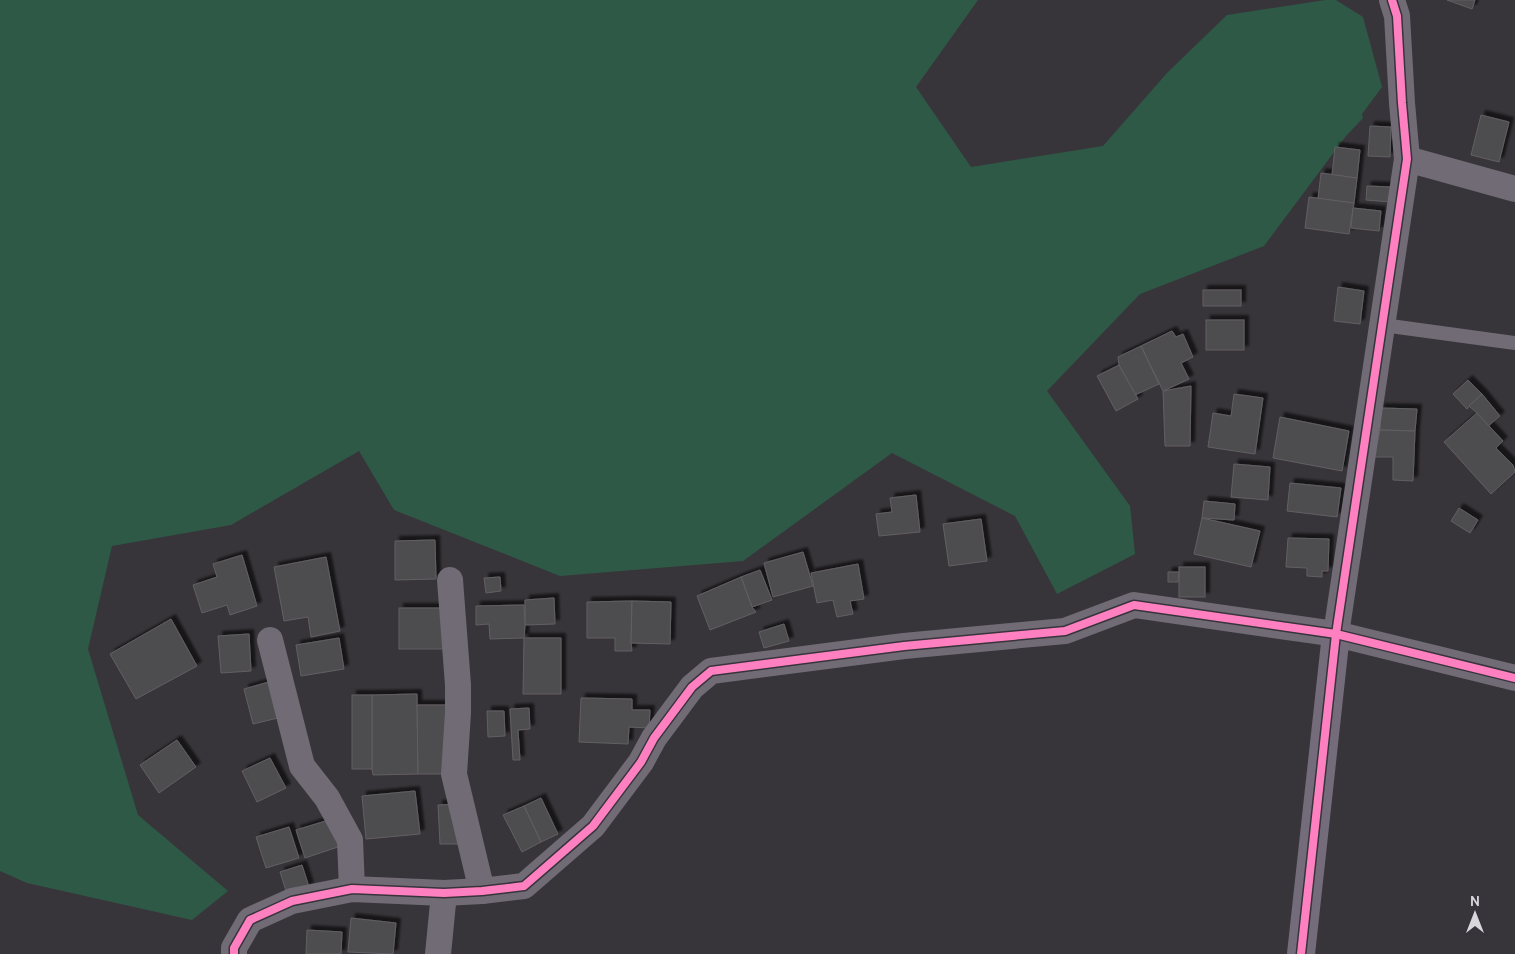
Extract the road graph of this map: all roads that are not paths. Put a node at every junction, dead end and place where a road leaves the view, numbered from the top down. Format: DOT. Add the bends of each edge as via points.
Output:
graph roads {
  1 [pos="1392,0"];
  2 [pos="1408,159"];
  3 [pos="1515,189"];
  4 [pos="1383,325"];
  5 [pos="1515,344"];
  6 [pos="450,580"];
  7 [pos="1336,634"];
  8 [pos="270,640"];
  9 [pos="1515,678"];
  10 [pos="352,889"];
  11 [pos="482,891"];
  12 [pos="444,893"];
  13 [pos="234,954"];
  14 [pos="438,954"];
  15 [pos="1301,954"];
  1 -- 2 [label="street" via="1397,16"];
  2 -- 3 [label="street"];
  2 -- 4 [label="street"];
  4 -- 5 [label="lane"];
  4 -- 7 [label="street"];
  6 -- 11 [label="street" via="458,685 454,774"];
  7 -- 9 [label="street"];
  7 -- 11 [label="street" via="1134,604 1065,631 904,646 711,671 692,687 594,826 524,886"];
  7 -- 15 [label="street"];
  8 -- 10 [label="street" via="302,766 327,798 350,840"];
  10 -- 12 [label="street"];
  10 -- 13 [label="street" via="292,901 250,920 234,948"];
  11 -- 12 [label="street"];
  12 -- 14 [label="street"];
}
